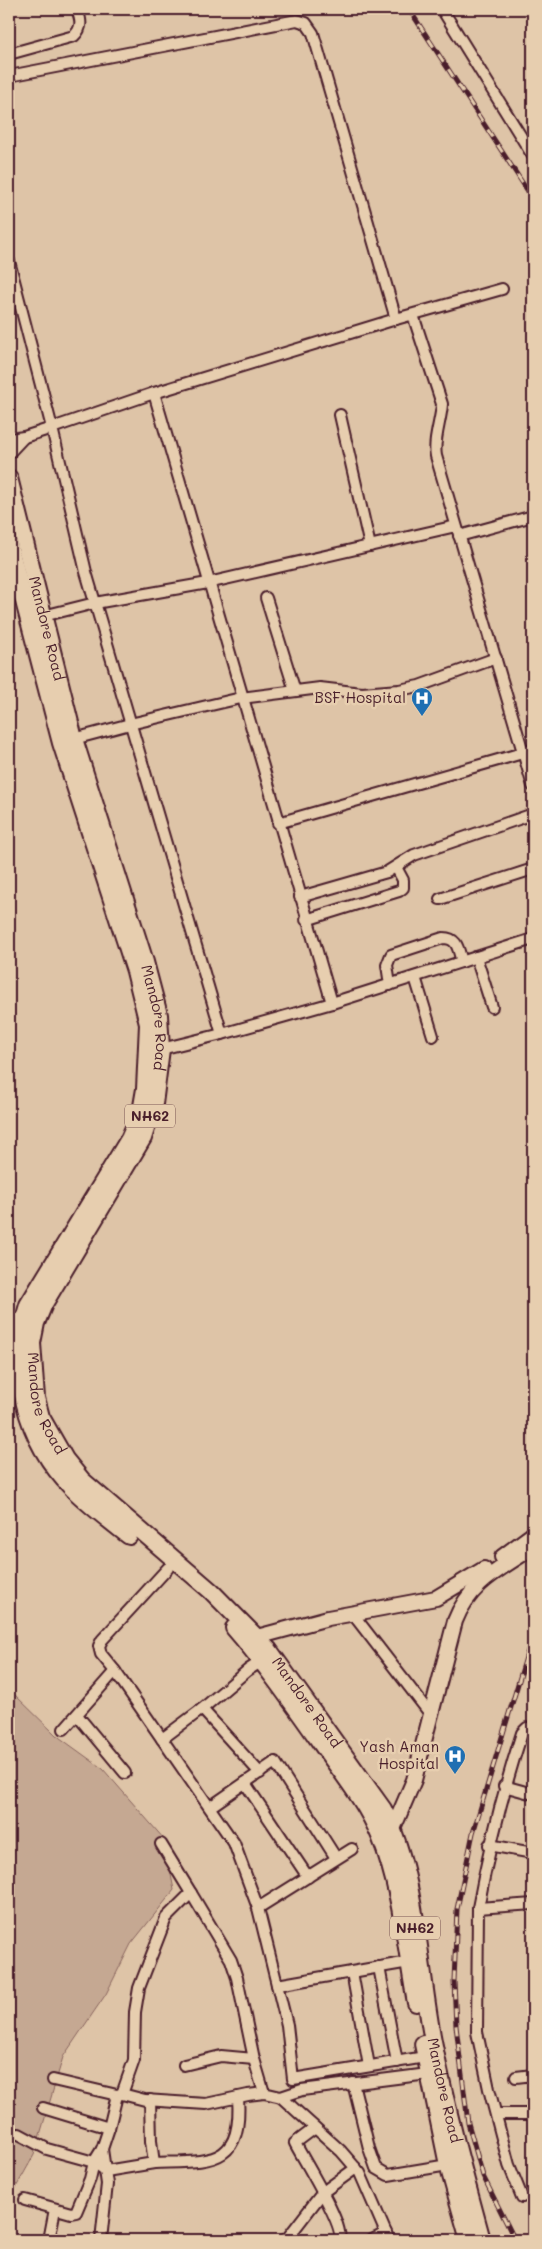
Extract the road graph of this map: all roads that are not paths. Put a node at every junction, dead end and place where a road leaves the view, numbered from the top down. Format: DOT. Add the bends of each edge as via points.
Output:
graph roads {
  1 [pos="77,9"];
  2 [pos="442,9"];
  3 [pos="9,54"];
  4 [pos="9,76"];
  5 [pos="533,156"];
  6 [pos="9,261"];
  7 [pos="502,289"];
  8 [pos="413,315"];
  9 [pos="396,319"];
  10 [pos="154,394"];
  11 [pos="340,415"];
  12 [pos="52,428"];
  13 [pos="24,437"];
  14 [pos="9,439"];
  15 [pos="9,453"];
  16 [pos="9,478"];
  17 [pos="533,516"];
  18 [pos="458,531"];
  19 [pos="9,544"];
  20 [pos="370,546"];
  21 [pos="208,583"];
  22 [pos="266,598"];
  23 [pos="95,603"];
  24 [pos="35,618"];
  25 [pos="496,658"];
  26 [pos="295,691"];
  27 [pos="242,698"];
  28 [pos="130,724"];
  29 [pos="68,741"];
  30 [pos="528,751"];
  31 [pos="533,786"];
  32 [pos="533,814"];
  33 [pos="278,824"];
  34 [pos="396,867"];
  35 [pos="533,869"];
  36 [pos="300,897"];
  37 [pos="440,899"];
  38 [pos="306,920"];
  39 [pos="533,939"];
  40 [pos="476,957"];
  41 [pos="462,962"];
  42 [pos="414,977"];
  43 [pos="390,984"];
  44 [pos="332,1003"];
  45 [pos="492,1007"];
  46 [pos="222,1034"];
  47 [pos="433,1036"];
  48 [pos="161,1049"];
  49 [pos="16,1319"];
  50 [pos="533,1534"];
  51 [pos="533,1546"];
  52 [pos="168,1568"];
  53 [pos="352,1613"];
  54 [pos="252,1640"];
  55 [pos="267,1657"];
  56 [pos="115,1671"];
  57 [pos="202,1709"];
  58 [pos="77,1714"];
  59 [pos="431,1715"];
  60 [pos="533,1728"];
  61 [pos="64,1729"];
  62 [pos="162,1739"];
  63 [pos="125,1773"];
  64 [pos="260,1773"];
  65 [pos="245,1783"];
  66 [pos="504,1786"];
  67 [pos="533,1794"];
  68 [pos="210,1807"];
  69 [pos="393,1829"];
  70 [pos="161,1844"];
  71 [pos="489,1845"];
  72 [pos="352,1849"];
  73 [pos="533,1853"];
  74 [pos="336,1858"];
  75 [pos="308,1877"];
  76 [pos="191,1893"];
  77 [pos="533,1904"];
  78 [pos="258,1908"];
  79 [pos="478,1908"];
  80 [pos="409,1962"];
  81 [pos="378,1967"];
  82 [pos="352,1972"];
  83 [pos="277,1985"];
  84 [pos="425,2057"];
  85 [pos="254,2059"];
  86 [pos="397,2062"];
  87 [pos="184,2065"];
  88 [pos="368,2066"];
  89 [pos="428,2074"];
  90 [pos="533,2075"];
  91 [pos="516,2078"];
  92 [pos="54,2080"];
  93 [pos="353,2083"];
  94 [pos="264,2093"];
  95 [pos="119,2095"];
  96 [pos="238,2097"];
  97 [pos="281,2097"];
  98 [pos="150,2100"];
  99 [pos="43,2108"];
  100 [pos="496,2114"];
  101 [pos="533,2114"];
  102 [pos="109,2128"];
  103 [pos="315,2128"];
  104 [pos="19,2134"];
  105 [pos="102,2149"];
  106 [pos="94,2162"];
  107 [pos="154,2162"];
  108 [pos="448,2165"];
  109 [pos="356,2168"];
  110 [pos="106,2171"];
  111 [pos="323,2192"];
  112 [pos="522,2197"];
  113 [pos="25,2200"];
  114 [pos="56,2209"];
  115 [pos="387,2236"];
  116 [pos="49,2240"];
  117 [pos="101,2240"];
  118 [pos="286,2240"];
  119 [pos="339,2240"];
  120 [pos="372,2240"];
  121 [pos="469,2240"];
  122 [pos="482,2240"];
  1 -- 3 [label="street" via="81,22 80,30 74,36"];
  2 -- 5 [label="street"];
  4 -- 9 [label="street" via="297,20 306,23 313,32"];
  6 -- 12 [label="street"];
  7 -- 8 [label="street"];
  8 -- 9 [label="street"];
  8 -- 18 [label="street" via="442,404 435,448"];
  9 -- 10 [label="street"];
  10 -- 12 [label="street"];
  10 -- 21 [label="street"];
  11 -- 20 [label="street"];
  12 -- 13 [label="street"];
  12 -- 23 [label="street"];
  13 -- 14 [label="street"];
  13 -- 15 [label="street"];
  16 -- 24 [label="highway, Mandore Road / NH62"];
  17 -- 18 [label="street"];
  18 -- 20 [label="street"];
  18 -- 25 [label="street"];
  19 -- 24 [label="highway, Mandore Road / NH62"];
  20 -- 21 [label="street"];
  21 -- 23 [label="street"];
  21 -- 27 [label="street"];
  22 -- 26 [label="street"];
  23 -- 24 [label="street"];
  23 -- 28 [label="street"];
  24 -- 29 [label="highway, Mandore Road / NH62"];
  25 -- 26 [label="street" via="399,690 362,693 320,688"];
  25 -- 30 [label="street"];
  26 -- 27 [label="street"];
  27 -- 28 [label="street"];
  27 -- 33 [label="street"];
  28 -- 29 [label="street"];
  28 -- 46 [label="street"];
  29 -- 48 [label="highway, Mandore Road / NH62" via="145,962 159,1015"];
  29 -- 49 [label="highway, Mandore Road / NH62" via="148,1024 148,1068 141,1112 129,1139 28,1305"];
  30 -- 31 [label="street"];
  30 -- 33 [label="street"];
  32 -- 34 [label="street" via="414,855"];
  33 -- 36 [label="street"];
  34 -- 36 [label="street"];
  34 -- 38 [label="street" via="403,880 399,892"];
  35 -- 37 [label="street"];
  36 -- 38 [label="street"];
  38 -- 44 [label="street"];
  39 -- 40 [label="street"];
  40 -- 41 [label="street"];
  40 -- 45 [label="street"];
  41 -- 42 [label="street"];
  41 -- 43 [label="street" via="451,938 434,941 391,955 387,965"];
  42 -- 43 [label="street"];
  42 -- 47 [label="street"];
  43 -- 44 [label="street"];
  44 -- 46 [label="street"];
  46 -- 48 [label="street"];
  48 -- 54 [label="highway, Mandore Road / NH62" via="154,1104 143,1138 44,1304 36,1323 32,1343 36,1398 51,1437 82,1480 211,1591"];
  49 -- 52 [label="highway, Mandore Road / NH62" via="24,1401 39,1442 72,1489"];
  50 -- 53 [label="main road" via="442,1596"];
  51 -- 59 [label="main road" via="476,1586 466,1598 455,1621"];
  52 -- 54 [label="highway, Mandore Road / NH62"];
  52 -- 56 [label="street" via="99,1646 101,1654"];
  53 -- 54 [label="main road"];
  53 -- 59 [label="street"];
  54 -- 55 [label="highway, Mandore Road / NH62"];
  55 -- 57 [label="street"];
  55 -- 69 [label="highway, Mandore Road / NH62" via="373,1793"];
  55 -- 80 [label="highway, Mandore Road / NH62" via="375,1825 389,1862"];
  56 -- 58 [label="street"];
  56 -- 62 [label="street"];
  57 -- 62 [label="street"];
  57 -- 64 [label="street"];
  58 -- 61 [label="street"];
  58 -- 63 [label="street"];
  59 -- 69 [label="main road" via="414,1780"];
  60 -- 66 [label="street" via="522,1733"];
  62 -- 68 [label="street"];
  64 -- 65 [label="street"];
  64 -- 74 [label="street" via="275,1762"];
  65 -- 68 [label="street"];
  65 -- 75 [label="street"];
  66 -- 67 [label="street"];
  66 -- 71 [label="street"];
  68 -- 78 [label="street" via="234,1842"];
  69 -- 122 [label="highway, Mandore Road / NH62" via="410,1897 433,2041"];
  70 -- 76 [label="street"];
  71 -- 73 [label="street"];
  71 -- 79 [label="street"];
  72 -- 74 [label="street"];
  74 -- 75 [label="street"];
  75 -- 78 [label="street"];
  76 -- 85 [label="street" via="231,1960"];
  76 -- 95 [label="street" via="166,1918 139,1988 135,2052"];
  77 -- 79 [label="street"];
  78 -- 83 [label="street"];
  79 -- 100 [label="street" via="477,2032"];
  80 -- 81 [label="street"];
  80 -- 84 [label="highway, Mandore Road / NH62"];
  81 -- 82 [label="street"];
  81 -- 86 [label="street"];
  82 -- 83 [label="street"];
  82 -- 88 [label="street"];
  83 -- 88 [label="street" via="287,2025 293,2079"];
  84 -- 86 [label="street"];
  84 -- 89 [label="highway, Mandore Road / NH62"];
  85 -- 87 [label="street" via="221,2056"];
  85 -- 94 [label="street"];
  86 -- 88 [label="street"];
  89 -- 93 [label="street"];
  89 -- 108 [label="highway, Mandore Road / NH62"];
  90 -- 91 [label="street"];
  92 -- 95 [label="street"];
  93 -- 97 [label="street" via="302,2090"];
  93 -- 108 [label="street" via="376,2168 388,2175"];
  94 -- 96 [label="street"];
  94 -- 97 [label="street"];
  95 -- 98 [label="street"];
  95 -- 102 [label="street"];
  96 -- 98 [label="street" via="194,2105"];
  96 -- 107 [label="street" via="238,2133 232,2146 215,2158"];
  97 -- 103 [label="street"];
  98 -- 107 [label="street"];
  99 -- 102 [label="street"];
  100 -- 101 [label="street"];
  100 -- 112 [label="street" via="509,2165"];
  102 -- 105 [label="street"];
  103 -- 109 [label="street"];
  103 -- 111 [label="street" via="295,2143"];
  104 -- 106 [label="street" via="47,2149"];
  105 -- 106 [label="street"];
  105 -- 110 [label="street"];
  106 -- 110 [label="street"];
  106 -- 114 [label="street" via="76,2212 71,2214"];
  107 -- 110 [label="street"];
  108 -- 121 [label="highway, Mandore Road / NH62"];
  109 -- 111 [label="street"];
  109 -- 115 [label="street"];
  110 -- 117 [label="street"];
  111 -- 118 [label="street"];
  111 -- 119 [label="street" via="340,2231"];
  113 -- 114 [label="street"];
  114 -- 116 [label="street"];
  115 -- 120 [label="street"];
}
